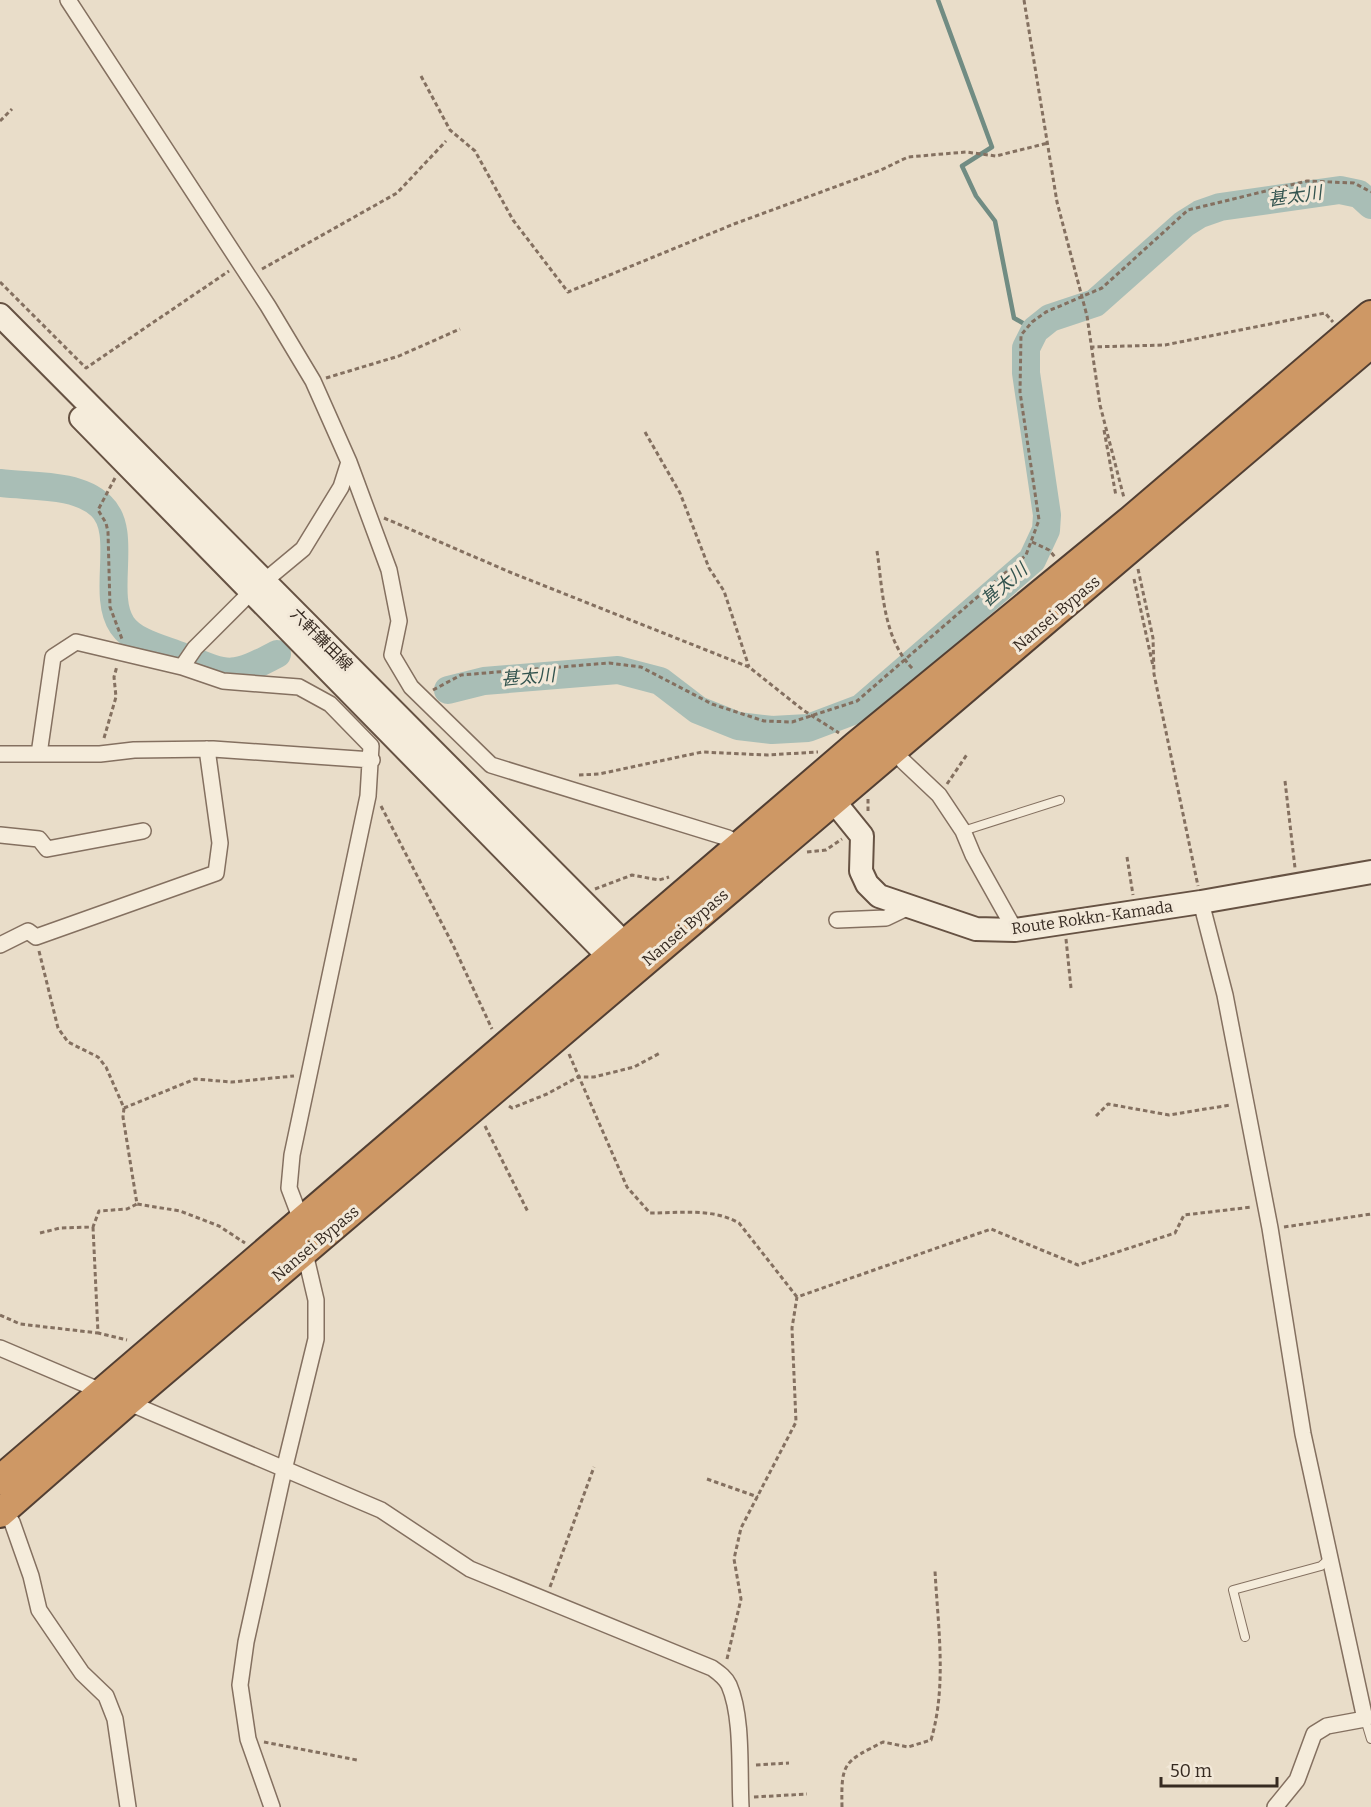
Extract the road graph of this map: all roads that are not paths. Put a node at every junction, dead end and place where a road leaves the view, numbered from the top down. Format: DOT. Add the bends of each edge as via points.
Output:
graph roads {
  1 [pos="68,0"];
  2 [pos="0,315"];
  3 [pos="1371,315"];
  4 [pos="0,334"];
  5 [pos="1371,343"];
  6 [pos="349,462"];
  7 [pos="258,588"];
  8 [pos="182,666"];
  9 [pos="207,749"];
  10 [pos="0,754"];
  11 [pos="39,754"];
  12 [pos="372,760"];
  13 [pos="903,761"];
  14 [pos="826,779"];
  15 [pos="1060,800"];
  16 [pos="143,831"];
  17 [pos="963,831"];
  18 [pos="0,835"];
  19 [pos="728,838"];
  20 [pos="1371,872"];
  21 [pos="1202,902"];
  22 [pos="911,906"];
  23 [pos="837,920"];
  24 [pos="1015,930"];
  25 [pos="0,945"];
  26 [pos="627,961"];
  27 [pos="303,1222"];
  28 [pos="304,1252"];
  29 [pos="0,1348"];
  30 [pos="116,1396"];
  31 [pos="284,1470"];
  32 [pos="0,1480"];
  33 [pos="6,1517"];
  34 [pos="1330,1558"];
  35 [pos="1245,1637"];
  36 [pos="1365,1719"];
  37 [pos="1371,1739"];
  38 [pos="741,1803"];
  39 [pos="128,1807"];
  40 [pos="272,1807"];
  41 [pos="1275,1807"];
  1 -- 6 [label="street" via="313,381"];
  2 -- 7 [label="main road, 六軒鎌田線"];
  3 -- 14 [label="highway, Nansei Bypass"];
  4 -- 7 [label="main road, 六軒鎌田線"];
  5 -- 14 [label="highway, Nansei Bypass" via="1130,551"];
  6 -- 7 [label="street" via="341,487 303,549"];
  6 -- 19 [label="street" via="389,570 399,621 392,655 411,687 491,765"];
  7 -- 8 [label="street" via="195,648"];
  7 -- 26 [label="main road, 六軒鎌田線"];
  8 -- 11 [label="street" via="76,642 53,657"];
  8 -- 12 [label="street" via="224,681 299,687 330,705 359,733 371,746"];
  9 -- 11 [label="street"];
  9 -- 12 [label="street"];
  9 -- 25 [label="street" via="220,843 216,873 36,937 28,931"];
  10 -- 11 [label="street"];
  12 -- 27 [label="street" via="368,796 292,1155 289,1188"];
  13 -- 17 [label="street" via="939,795"];
  14 -- 22 [label="main road, Route Rokkn-Kamada" via="862,836 861,870 867,884 879,896"];
  14 -- 26 [label="highway, Nansei Bypass"];
  15 -- 17 [label="lane"];
  16 -- 18 [label="street" via="47,849 39,839"];
  17 -- 24 [label="street"];
  20 -- 21 [label="main road, Route Rokkn-Kamada"];
  21 -- 24 [label="main road, Route Rokkn-Kamada"];
  21 -- 34 [label="street" via="1226,995 1270,1228 1303,1434"];
  22 -- 23 [label="street" via="886,918"];
  22 -- 24 [label="main road, Route Rokkn-Kamada" via="976,928"];
  26 -- 27 [label="highway, Nansei Bypass"];
  26 -- 28 [label="highway, Nansei Bypass"];
  27 -- 28 [label="street"];
  27 -- 30 [label="highway, Nansei Bypass"];
  28 -- 30 [label="highway, Nansei Bypass"];
  28 -- 31 [label="street" via="316,1300 316,1339"];
  29 -- 30 [label="street"];
  30 -- 31 [label="street"];
  30 -- 32 [label="highway, Nansei Bypass"];
  30 -- 33 [label="highway, Nansei Bypass"];
  31 -- 38 [label="street" via="381,1510 470,1569 722,1675 729,1685 736,1716"];
  31 -- 40 [label="street" via="240,1685 248,1738"];
  33 -- 39 [label="street" via="31,1576 39,1610 82,1672 106,1696 115,1719"];
  34 -- 35 [label="lane" via="1321,1566 1233,1590"];
  34 -- 36 [label="street"];
  36 -- 37 [label="lane"];
  36 -- 41 [label="street" via="1327,1726 1314,1734 1297,1780"];
}
